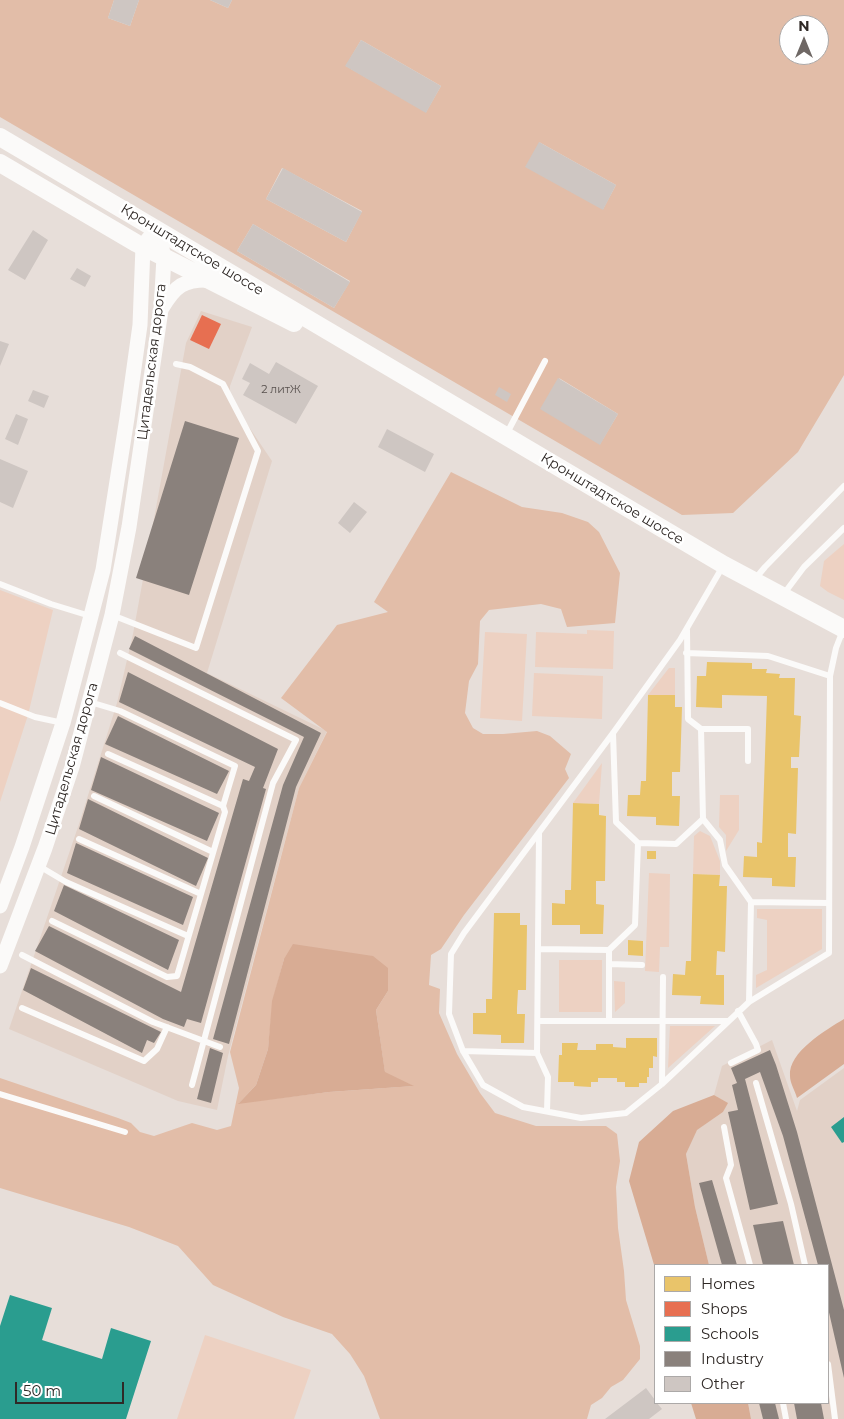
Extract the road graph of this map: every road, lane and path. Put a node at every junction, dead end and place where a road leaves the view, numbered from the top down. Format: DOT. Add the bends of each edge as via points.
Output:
graph roads {
  1 [pos="0,137"];
  2 [pos="0,163"];
  3 [pos="157,229"];
  4 [pos="143,246"];
  5 [pos="164,257"];
  6 [pos="210,280"];
  7 [pos="161,310"];
  8 [pos="545,361"];
  9 [pos="176,364"];
  10 [pos="383,364"];
  11 [pos="505,436"];
  12 [pos="844,486"];
  13 [pos="844,528"];
  14 [pos="724,565"];
  15 [pos="753,581"];
  16 [pos="0,584"];
  17 [pos="782,596"];
  18 [pos="112,615"];
  19 [pos="92,616"];
  20 [pos="844,628"];
  21 [pos="687,629"];
  22 [pos="120,652"];
  23 [pos="686,653"];
  24 [pos="830,676"];
  25 [pos="90,702"];
  26 [pos="0,703"];
  27 [pos="63,723"];
  28 [pos="701,729"];
  29 [pos="613,733"];
  30 [pos="108,754"];
  31 [pos="748,761"];
  32 [pos="94,796"];
  33 [pos="223,806"];
  34 [pos="702,819"];
  35 [pos="538,834"];
  36 [pos="79,839"];
  37 [pos="638,843"];
  38 [pos="213,852"];
  39 [pos="39,866"];
  40 [pos="200,894"];
  41 [pos="751,902"];
  42 [pos="0,903"];
  43 [pos="829,903"];
  44 [pos="52,922"];
  45 [pos="188,936"];
  46 [pos="539,949"];
  47 [pos="609,950"];
  48 [pos="22,955"];
  49 [pos="609,964"];
  50 [pos="642,965"];
  51 [pos="0,966"];
  52 [pos="663,977"];
  53 [pos="749,1002"];
  54 [pos="22,1008"];
  55 [pos="738,1011"];
  56 [pos="609,1021"];
  57 [pos="663,1021"];
  58 [pos="728,1021"];
  59 [pos="538,1022"];
  60 [pos="167,1027"];
  61 [pos="204,1042"];
  62 [pos="220,1046"];
  63 [pos="463,1051"];
  64 [pos="537,1053"];
  65 [pos="731,1063"];
  66 [pos="756,1083"];
  67 [pos="662,1084"];
  68 [pos="192,1085"];
  69 [pos="0,1094"];
  70 [pos="547,1111"];
  71 [pos="724,1127"];
  72 [pos="125,1132"];
  73 [pos="750,1264"];
  74 [pos="805,1264"];
  75 [pos="829,1372"];
  76 [pos="782,1404"];
  77 [pos="786,1419"];
  78 [pos="835,1419"];
  1 -- 3 [label="main road, Кронштадтское шоссе"];
  2 -- 4 [label="main road, Кронштадтское шоссе"];
  3 -- 4 [label="street"];
  3 -- 5 [label="street, Цитадельская дорога"];
  3 -- 10 [label="main road, Кронштадтское шоссе"];
  4 -- 5 [label="main road, Кронштадтское шоссе"];
  4 -- 19 [label="street, Цитадельская дорога" via="140,324 103,570"];
  5 -- 6 [label="main road, Кронштадтское шоссе"];
  5 -- 7 [label="street, Цитадельская дорога"];
  6 -- 7 [label="street" via="182,284"];
  6 -- 10 [label="main road, Кронштадтское шоссе"];
  7 -- 18 [label="street, Цитадельская дорога" via="129,527"];
  8 -- 11 [label="lane"];
  9 -- 18 [label="lane" via="190,367 223,384 258,451 196,648"];
  10 -- 11 [label="main road, Кронштадтское шоссе"];
  11 -- 14 [label="main road, Кронштадтское шоссе"];
  12 -- 15 [label="lane"];
  13 -- 17 [label="lane" via="804,567"];
  14 -- 15 [label="main road, Кронштадтское шоссе"];
  14 -- 21 [label="lane"];
  15 -- 17 [label="main road, Кронштадтское шоссе"];
  16 -- 19 [label="lane"];
  17 -- 20 [label="main road, Кронштадтское шоссе"];
  18 -- 25 [label="street, Цитадельская дорога"];
  19 -- 27 [label="street, Цитадельская дорога"];
  20 -- 24 [label="lane"];
  21 -- 23 [label="lane"];
  21 -- 29 [label="lane"];
  22 -- 61 [label="lane" via="296,740 273,783"];
  23 -- 24 [label="lane" via="768,656"];
  23 -- 28 [label="lane" via="688,719"];
  24 -- 43 [label="lane"];
  25 -- 33 [label="lane" via="120,711 236,766"];
  25 -- 39 [label="street, Цитадельская дорога"];
  26 -- 27 [label="lane" via="35,717"];
  27 -- 42 [label="street, Цитадельская дорога" via="22,848"];
  28 -- 31 [label="lane" via="748,729"];
  28 -- 34 [label="lane"];
  29 -- 35 [label="lane"];
  29 -- 37 [label="lane" via="616,822"];
  30 -- 33 [label="lane"];
  32 -- 38 [label="lane"];
  33 -- 38 [label="lane" via="225,812"];
  34 -- 37 [label="lane" via="676,844"];
  34 -- 41 [label="lane" via="720,840 725,865"];
  35 -- 46 [label="lane"];
  35 -- 63 [label="lane" via="451,954 449,1014"];
  36 -- 40 [label="lane"];
  37 -- 47 [label="lane" via="635,925"];
  38 -- 40 [label="lane"];
  39 -- 45 [label="lane" via="66,882"];
  39 -- 51 [label="street, Цитадельская дорога"];
  40 -- 45 [label="lane"];
  41 -- 43 [label="lane"];
  41 -- 53 [label="lane"];
  43 -- 53 [label="lane" via="829,953"];
  44 -- 45 [label="lane" via="167,977 177,976"];
  46 -- 47 [label="lane"];
  46 -- 59 [label="lane"];
  47 -- 49 [label="lane"];
  48 -- 60 [label="lane"];
  49 -- 50 [label="lane"];
  49 -- 56 [label="lane"];
  52 -- 57 [label="lane"];
  53 -- 55 [label="lane"];
  54 -- 60 [label="lane" via="144,1060 157,1049"];
  55 -- 58 [label="lane"];
  55 -- 65 [label="lane" via="758,1050"];
  56 -- 57 [label="lane"];
  56 -- 59 [label="lane"];
  57 -- 58 [label="lane"];
  57 -- 67 [label="lane"];
  58 -- 67 [label="lane"];
  59 -- 64 [label="lane"];
  60 -- 61 [label="lane"];
  61 -- 62 [label="lane"];
  61 -- 68 [label="lane"];
  63 -- 64 [label="lane"];
  63 -- 70 [label="lane" via="483,1085 523,1107"];
  64 -- 70 [label="lane" via="548,1077"];
  66 -- 74 [label="lane"];
  67 -- 70 [label="lane" via="626,1113 581,1118"];
  69 -- 72 [label="lane"];
  71 -- 73 [label="lane" via="731,1165 726,1178"];
  75 -- 78 [label="lane"];
  76 -- 77 [label="lane"];
}
